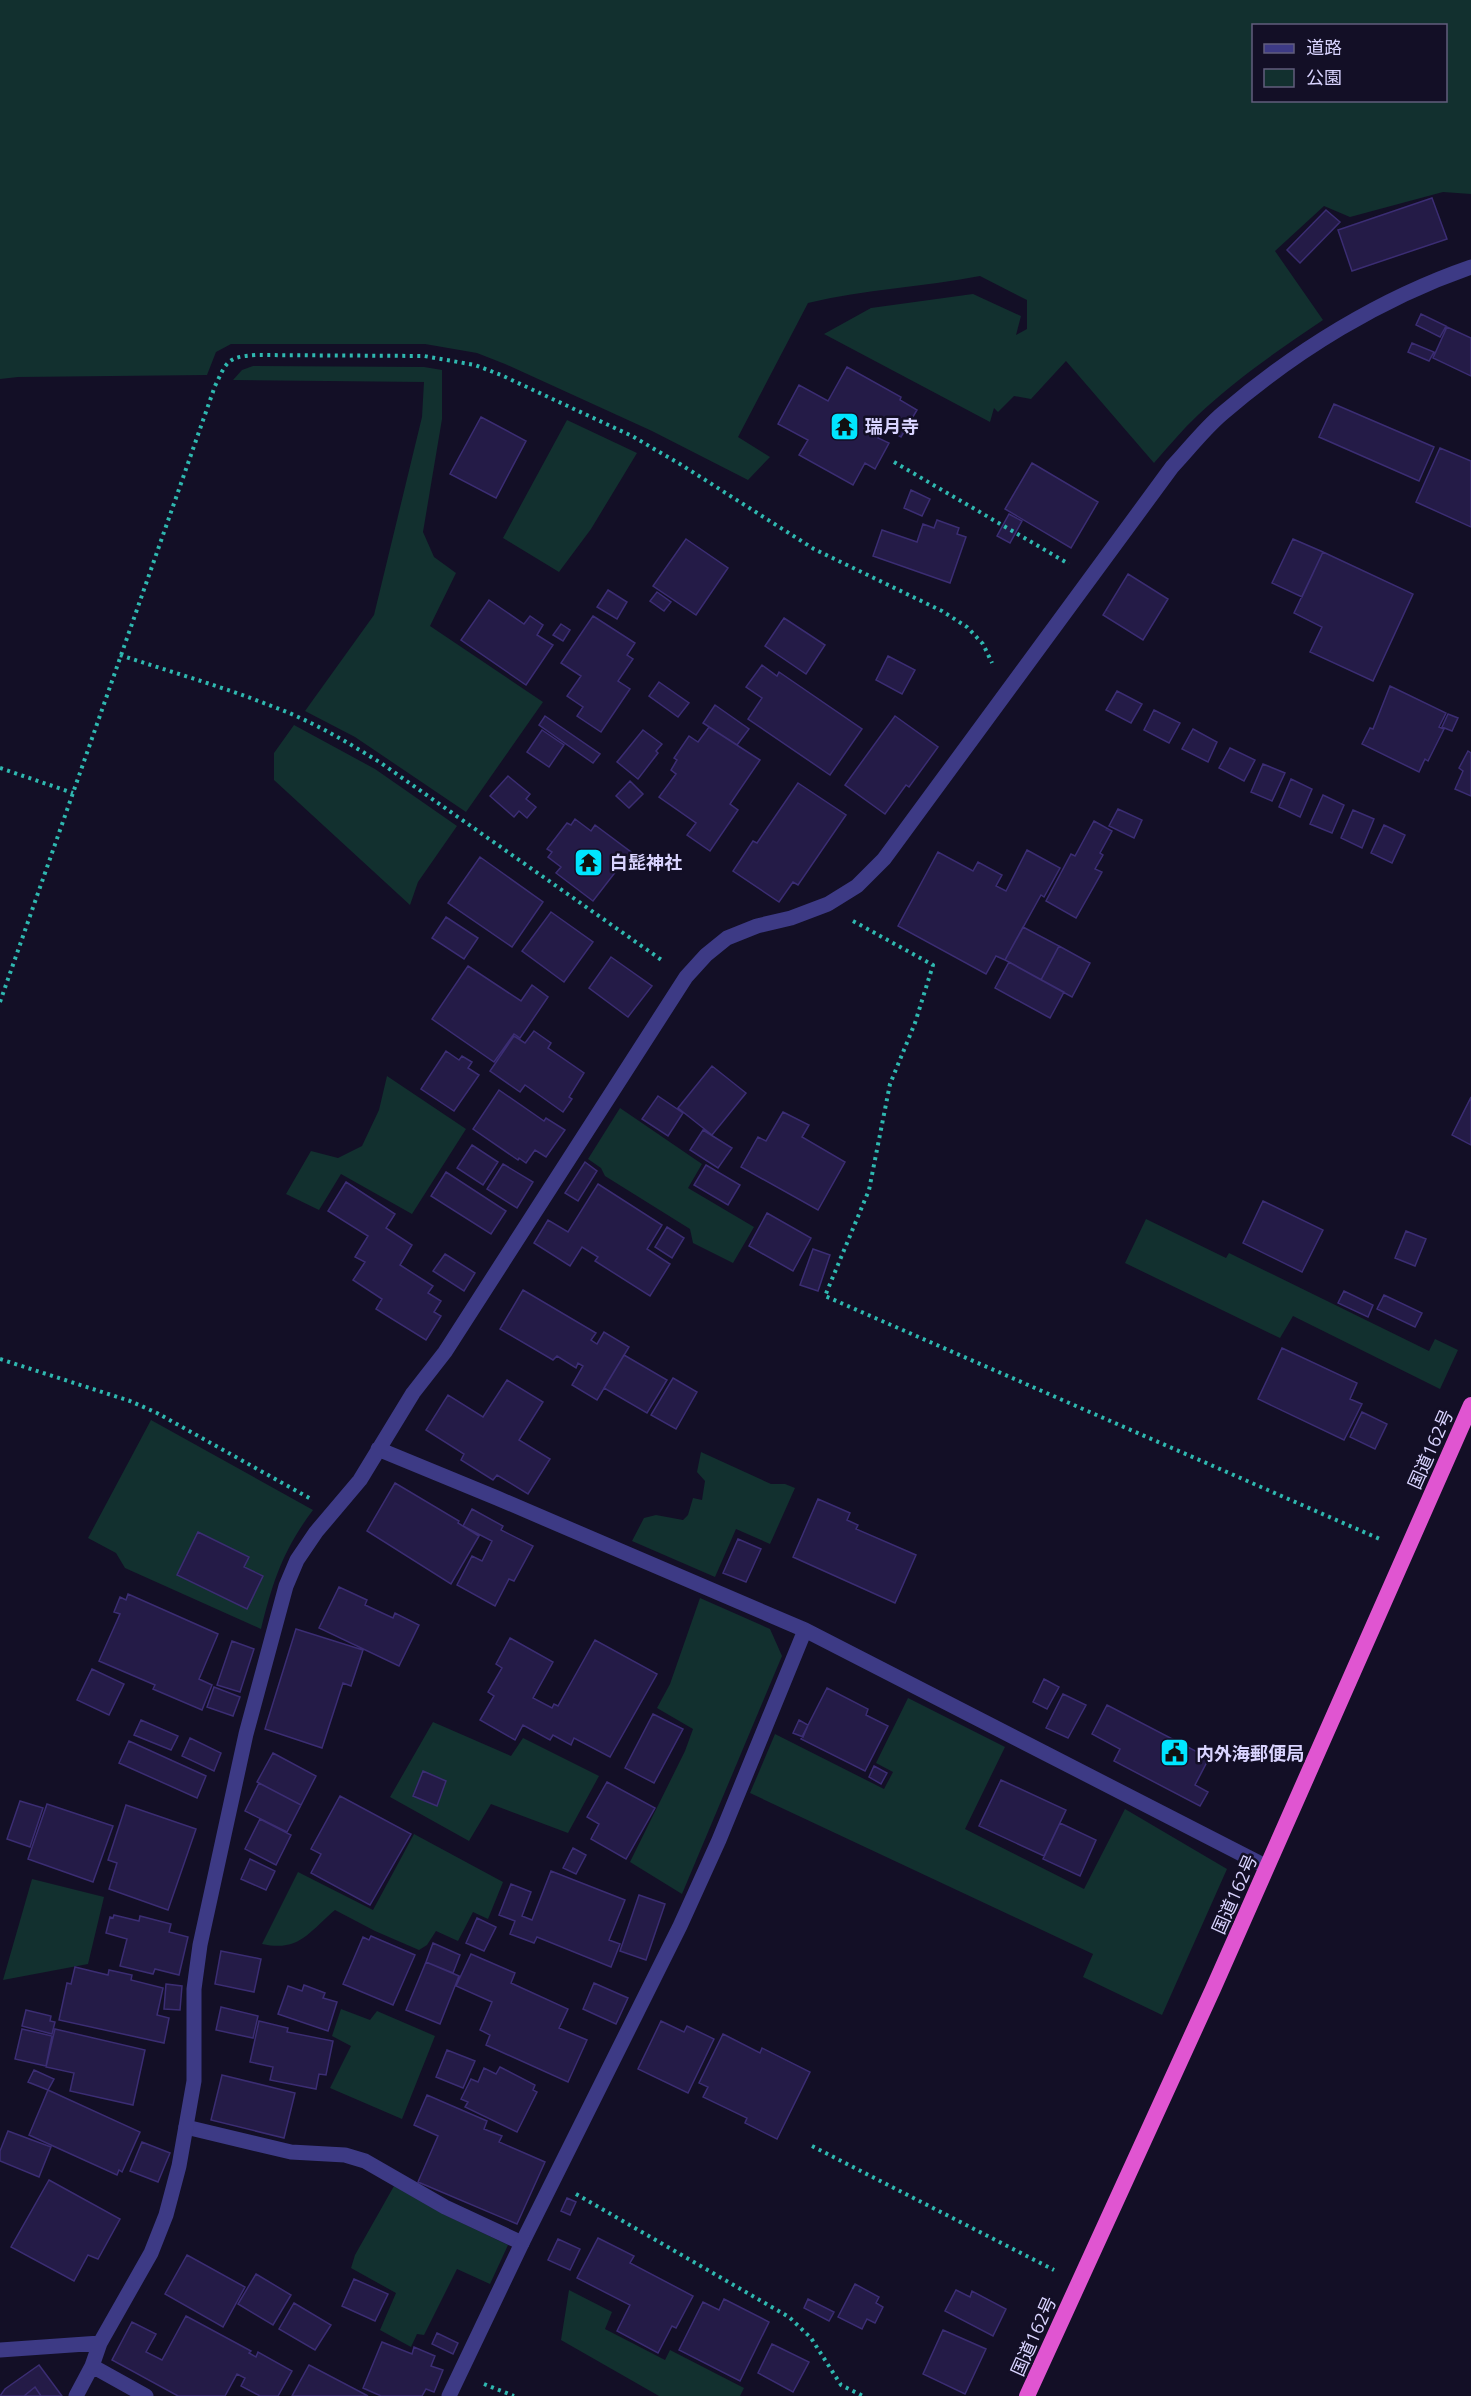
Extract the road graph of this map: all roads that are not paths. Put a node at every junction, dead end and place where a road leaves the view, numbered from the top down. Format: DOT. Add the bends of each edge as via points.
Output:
graph roads {
  1 [pos="1471,267"];
  2 [pos="1471,1405"];
  3 [pos="378,1449"];
  4 [pos="805,1630"];
  5 [pos="1267,1867"];
  6 [pos="186,2127"];
  7 [pos="522,2243"];
  8 [pos="100,2343"];
  9 [pos="0,2350"];
  10 [pos="92,2367"];
  11 [pos="76,2396"];
  12 [pos="146,2396"];
  13 [pos="449,2396"];
  14 [pos="1027,2396"];
  1 -- 3 [label="street" via="1354,320 1222,414 1172,467 884,859 857,886 828,904 727,938 706,955 686,977 445,1352 413,1393"];
  2 -- 5 [label="highway, 国道162号"];
  3 -- 4 [label="street"];
  3 -- 6 [label="street" via="360,1480 297,1560 286,1586 246,1734 200,1945 194,1989 194,2081"];
  4 -- 5 [label="street"];
  4 -- 7 [label="street" via="685,1915"];
  5 -- 14 [label="highway, 国道162号"];
  6 -- 7 [label="street" via="291,2152 345,2155 365,2161 445,2207"];
  6 -- 8 [label="street" via="180,2166 159,2234"];
  7 -- 13 [label="street"];
  8 -- 9 [label="street"];
  8 -- 10 [label="street"];
  10 -- 11 [label="street"];
  10 -- 12 [label="street"];
}
